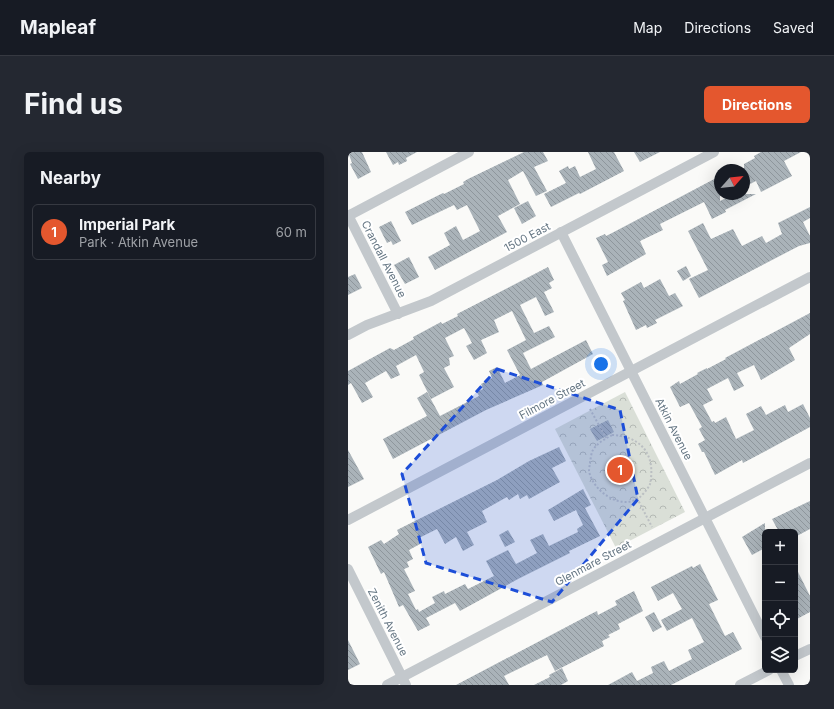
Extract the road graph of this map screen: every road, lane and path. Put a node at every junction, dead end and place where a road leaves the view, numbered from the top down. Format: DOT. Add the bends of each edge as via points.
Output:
graph roads {
  1 [pos="469,152"];
  2 [pos="714,152"];
  3 [pos="348,215"];
  4 [pos="561,232"];
  5 [pos="810,277"];
  6 [pos="398,314"];
  7 [pos="348,335"];
  8 [pos="631,371"];
  9 [pos="590,409"];
  10 [pos="606,439"];
  11 [pos="810,462"];
  12 [pos="636,498"];
  13 [pos="705,518"];
  14 [pos="348,520"];
  15 [pos="652,527"];
  16 [pos="348,569"];
  17 [pos="762,631"];
  18 [pos="810,649"];
  19 [pos="798,655"];
  20 [pos="763,673"];
  21 [pos="783,673"];
  22 [pos="404,681"];
  23 [pos="387,685"];
  24 [pos="740,685"];
  25 [pos="789,685"];
  1 -- 3 [label="street"];
  2 -- 4 [label="street, 1500 East"];
  3 -- 6 [label="street, Crandall Avenue"];
  4 -- 6 [label="street, 1500 East" via="431,301"];
  4 -- 8 [label="street, Atkin Avenue"];
  5 -- 8 [label="street, Filmore Street"];
  6 -- 7 [label="street, 1500 East"];
  8 -- 13 [label="street, Atkin Avenue"];
  8 -- 14 [label="street, Filmore Street"];
  9 -- 10 [label="path"];
  10 -- 12 [label="path" via="592,451 589,471 599,490 614,500 628,501"];
  10 -- 12 [label="path" via="612,435 623,436 634,440 648,452 652,470 650,485"];
  11 -- 13 [label="street, Glenmare Street"];
  12 -- 15 [label="path"];
  13 -- 17 [label="street, Atkin Avenue"];
  13 -- 22 [label="street, Glenmare Street"];
  16 -- 22 [label="street, Zenith Avenue"];
  18 -- 19 [label="street"];
  20 -- 24 [label="street"];
  21 -- 25 [label="street"];
  22 -- 23 [label="street, Glenmare Street"];
}
